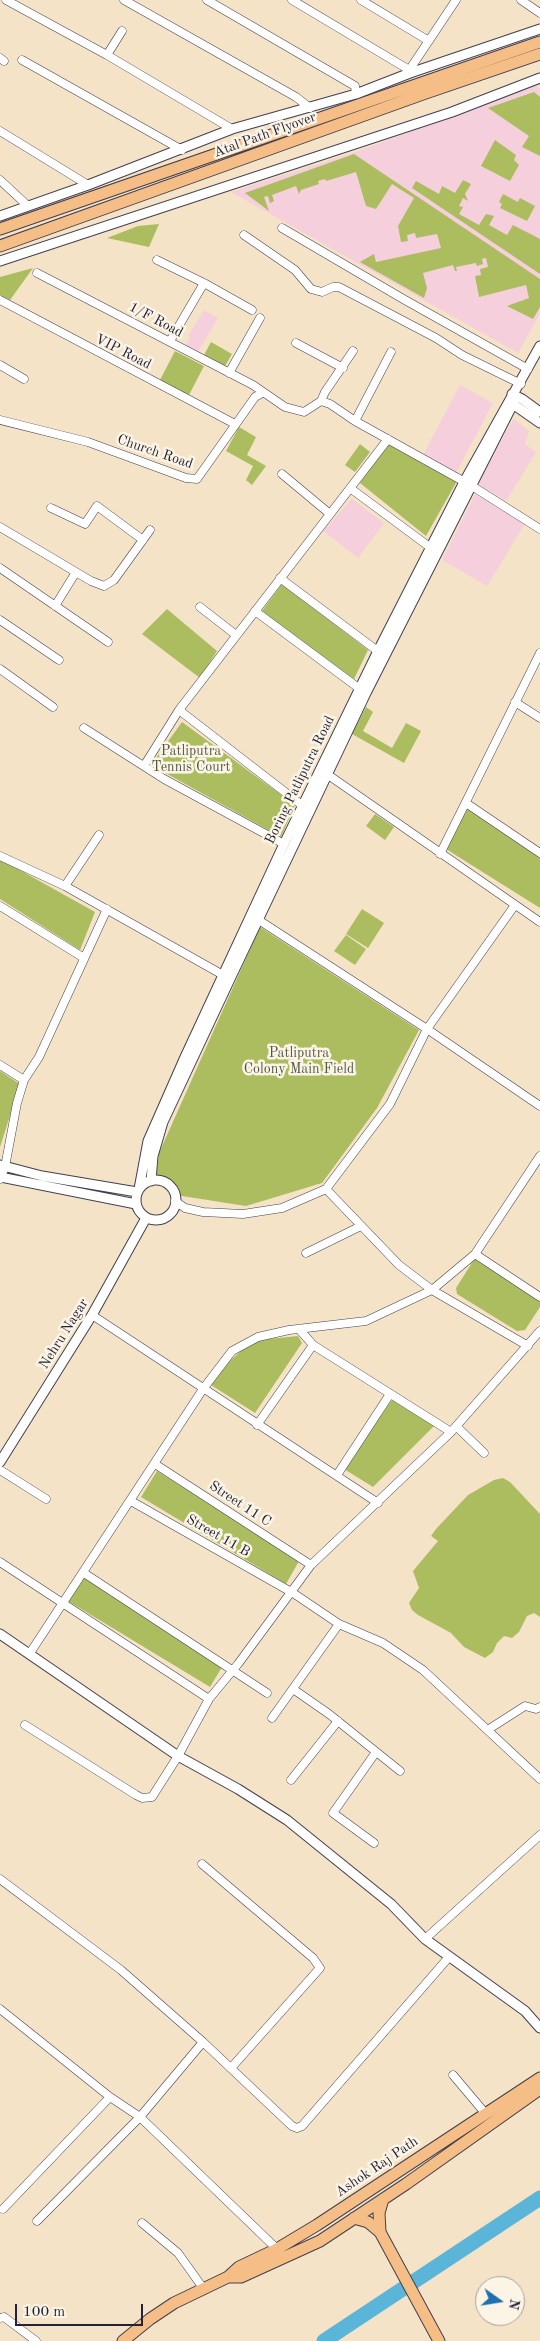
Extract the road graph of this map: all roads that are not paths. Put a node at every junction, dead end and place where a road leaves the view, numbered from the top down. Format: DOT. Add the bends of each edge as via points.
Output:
graph roads {
  1 [pos="6,0"];
  2 [pos="124,0"];
  3 [pos="207,0"];
  4 [pos="292,0"];
  5 [pos="361,0"];
  6 [pos="444,0"];
  7 [pos="521,0"];
  8 [pos="454,3"];
  9 [pos="540,13"];
  10 [pos="540,28"];
  11 [pos="122,31"];
  12 [pos="429,41"];
  13 [pos="540,42"];
  14 [pos="540,54"];
  15 [pos="107,55"];
  16 [pos="22,60"];
  17 [pos="410,73"];
  18 [pos="540,78"];
  19 [pos="356,94"];
  20 [pos="310,108"];
  21 [pos="232,129"];
  22 [pos="0,131"];
  23 [pos="182,150"];
  24 [pos="0,180"];
  25 [pos="88,185"];
  26 [pos="28,206"];
  27 [pos="0,216"];
  28 [pos="282,228"];
  29 [pos="0,229"];
  30 [pos="244,236"];
  31 [pos="0,246"];
  32 [pos="156,260"];
  33 [pos="0,262"];
  34 [pos="37,273"];
  35 [pos="204,283"];
  36 [pos="0,300"];
  37 [pos="252,310"];
  38 [pos="260,318"];
  39 [pos="170,341"];
  40 [pos="296,343"];
  41 [pos="540,346"];
  42 [pos="353,351"];
  43 [pos="392,352"];
  44 [pos="0,365"];
  45 [pos="342,368"];
  46 [pos="528,369"];
  47 [pos="229,373"];
  48 [pos="24,379"];
  49 [pos="262,393"];
  50 [pos="514,395"];
  51 [pos="322,401"];
  52 [pos="540,412"];
  53 [pos="0,420"];
  54 [pos="355,421"];
  55 [pos="540,423"];
  56 [pos="235,424"];
  57 [pos="388,439"];
  58 [pos="282,474"];
  59 [pos="468,484"];
  60 [pos="350,488"];
  61 [pos="51,508"];
  62 [pos="330,514"];
  63 [pos="0,527"];
  64 [pos="540,529"];
  65 [pos="150,530"];
  66 [pos="143,540"];
  67 [pos="431,548"];
  68 [pos="0,568"];
  69 [pos="76,572"];
  70 [pos="280,578"];
  71 [pos="55,606"];
  72 [pos="200,607"];
  73 [pos="255,611"];
  74 [pos="0,620"];
  75 [pos="236,635"];
  76 [pos="108,642"];
  77 [pos="540,653"];
  78 [pos="381,654"];
  79 [pos="59,660"];
  80 [pos="0,669"];
  81 [pos="363,691"];
  82 [pos="515,702"];
  83 [pos="53,707"];
  84 [pos="180,710"];
  85 [pos="540,718"];
  86 [pos="84,728"];
  87 [pos="144,766"];
  88 [pos="324,772"];
  89 [pos="466,803"];
  90 [pos="303,806"];
  91 [pos="98,835"];
  92 [pos="284,844"];
  93 [pos="540,853"];
  94 [pos="440,854"];
  95 [pos="0,856"];
  96 [pos="65,886"];
  97 [pos="515,905"];
  98 [pos="0,906"];
  99 [pos="108,909"];
  100 [pos="254,917"];
  101 [pos="540,922"];
  102 [pos="84,958"];
  103 [pos="223,975"];
  104 [pos="427,1029"];
  105 [pos="188,1059"];
  106 [pos="0,1065"];
  107 [pos="24,1080"];
  108 [pos="540,1106"];
  109 [pos="540,1156"];
  110 [pos="2,1166"];
  111 [pos="0,1178"];
  112 [pos="150,1181"];
  113 [pos="326,1189"];
  114 [pos="138,1191"];
  115 [pos="175,1201"];
  116 [pos="136,1204"];
  117 [pos="146,1218"];
  118 [pos="361,1226"];
  119 [pos="306,1253"];
  120 [pos="474,1254"];
  121 [pos="432,1290"];
  122 [pos="540,1297"];
  123 [pos="92,1315"];
  124 [pos="299,1329"];
  125 [pos="540,1331"];
  126 [pos="313,1345"];
  127 [pos="528,1346"];
  128 [pos="203,1389"];
  129 [pos="390,1394"];
  130 [pos="257,1425"];
  131 [pos="453,1429"];
  132 [pos="484,1453"];
  133 [pos="0,1462"];
  134 [pos="155,1464"];
  135 [pos="0,1470"];
  136 [pos="337,1475"];
  137 [pos="46,1499"];
  138 [pos="131,1501"];
  139 [pos="378,1503"];
  140 [pos="0,1562"];
  141 [pos="311,1565"];
  142 [pos="84,1573"];
  143 [pos="293,1593"];
  144 [pos="63,1603"];
  145 [pos="339,1624"];
  146 [pos="0,1634"];
  147 [pos="30,1653"];
  148 [pos="234,1670"];
  149 [pos="293,1689"];
  150 [pos="267,1693"];
  151 [pos="209,1699"];
  152 [pos="540,1706"];
  153 [pos="272,1718"];
  154 [pos="338,1722"];
  155 [pos="25,1725"];
  156 [pos="489,1729"];
  157 [pos="376,1752"];
  158 [pos="178,1756"];
  159 [pos="400,1771"];
  160 [pos="540,1779"];
  161 [pos="291,1780"];
  162 [pos="540,1835"];
  163 [pos="374,1843"];
  164 [pos="202,1864"];
  165 [pos="0,1879"];
  166 [pos="425,1939"];
  167 [pos="449,1956"];
  168 [pos="0,2009"];
  169 [pos="540,2028"];
  170 [pos="204,2042"];
  171 [pos="231,2068"];
  172 [pos="453,2075"];
  173 [pos="540,2078"];
  174 [pos="540,2089"];
  175 [pos="110,2097"];
  176 [pos="485,2113"];
  177 [pos="140,2117"];
  178 [pos="383,2199"];
  179 [pos="3,2209"];
  180 [pos="354,2218"];
  181 [pos="37,2222"];
  182 [pos="142,2223"];
  183 [pos="380,2232"];
  184 [pos="277,2249"];
  185 [pos="228,2277"];
  186 [pos="202,2288"];
  187 [pos="0,2318"];
  188 [pos="36,2341"];
  189 [pos="124,2341"];
  190 [pos="439,2341"];
  1 -- 15 [label="street"];
  2 -- 20 [label="street"];
  3 -- 19 [label="street" via="355,86"];
  4 -- 17 [label="street"];
  5 -- 12 [label="street"];
  6 -- 8 [label="street"];
  7 -- 9 [label="street"];
  8 -- 12 [label="street"];
  10 -- 17 [label="street"];
  11 -- 15 [label="street"];
  12 -- 17 [label="street"];
  13 -- 29 [label="main road, Atal Path Flyover"];
  14 -- 31 [label="main road, Atal Path Flyover"];
  15 -- 21 [label="street"];
  16 -- 23 [label="street"];
  17 -- 19 [label="street"];
  18 -- 33 [label="street" via="452,112"];
  19 -- 20 [label="street"];
  20 -- 21 [label="street"];
  21 -- 23 [label="street"];
  22 -- 25 [label="street"];
  23 -- 25 [label="street"];
  24 -- 26 [label="street"];
  25 -- 26 [label="street"];
  26 -- 27 [label="street"];
  28 -- 46 [label="street"];
  30 -- 50 [label="street" via="295,270 310,289 322,292 339,287 436,338"];
  32 -- 35 [label="street"];
  34 -- 39 [label="street, 1/F Road"];
  35 -- 37 [label="street"];
  35 -- 39 [label="street"];
  36 -- 56 [label="street, VIP Road"];
  38 -- 47 [label="street"];
  39 -- 47 [label="street, 1/F Road"];
  40 -- 45 [label="street"];
  41 -- 46 [label="street, Boring Patliputra Road"];
  42 -- 45 [label="street"];
  43 -- 54 [label="street"];
  44 -- 48 [label="street"];
  45 -- 51 [label="street"];
  46 -- 50 [label="street, Boring Patliputra Road"];
  47 -- 49 [label="street, 1/F Road"];
  49 -- 51 [label="street, 1/F Road" via="285,407 302,412"];
  49 -- 56 [label="street, Church Road" via="255,397"];
  50 -- 52 [label="street"];
  50 -- 55 [label="street"];
  50 -- 59 [label="street, Boring Patliputra Road"];
  51 -- 54 [label="street"];
  53 -- 56 [label="street, Church Road" via="88,442 186,478 197,479"];
  54 -- 57 [label="street"];
  57 -- 59 [label="street"];
  57 -- 60 [label="street"];
  58 -- 62 [label="street"];
  59 -- 64 [label="street"];
  59 -- 67 [label="street, Boring Patliputra Road"];
  59 -- 78 [label="street, Boring Patliputra Road"];
  60 -- 62 [label="street"];
  60 -- 67 [label="street"];
  61 -- 66 [label="street" via="85,524 97,506"];
  62 -- 70 [label="street"];
  63 -- 69 [label="street"];
  65 -- 66 [label="street"];
  66 -- 69 [label="street" via="109,585 99,584"];
  67 -- 78 [label="street, Boring Patliputra Road"];
  68 -- 71 [label="street"];
  69 -- 71 [label="street"];
  70 -- 73 [label="street"];
  70 -- 78 [label="street"];
  71 -- 76 [label="street"];
  72 -- 75 [label="street"];
  73 -- 75 [label="street"];
  73 -- 81 [label="street"];
  74 -- 79 [label="street"];
  75 -- 84 [label="street"];
  77 -- 82 [label="street"];
  78 -- 81 [label="street, Boring Patliputra Road"];
  80 -- 83 [label="street"];
  81 -- 88 [label="street, Boring Patliputra Road"];
  82 -- 85 [label="street"];
  82 -- 89 [label="street"];
  84 -- 87 [label="street"];
  84 -- 90 [label="street"];
  86 -- 87 [label="street"];
  87 -- 92 [label="street"];
  88 -- 90 [label="street, Boring Patliputra Road"];
  88 -- 94 [label="street"];
  88 -- 100 [label="street, Boring Patliputra Road"];
  89 -- 93 [label="street"];
  89 -- 94 [label="street"];
  90 -- 92 [label="street, Boring Patliputra Road"];
  91 -- 96 [label="street"];
  92 -- 100 [label="street, Boring Patliputra Road"];
  94 -- 97 [label="street"];
  95 -- 96 [label="street"];
  96 -- 99 [label="street"];
  97 -- 101 [label="street"];
  97 -- 104 [label="street"];
  98 -- 102 [label="street"];
  99 -- 102 [label="street"];
  99 -- 103 [label="street"];
  100 -- 103 [label="street, Boring Patliputra Road"];
  100 -- 104 [label="street"];
  100 -- 105 [label="street, Boring Patliputra Road"];
  102 -- 107 [label="street" via="39,1057"];
  103 -- 105 [label="street, Boring Patliputra Road"];
  104 -- 108 [label="street"];
  104 -- 113 [label="street" via="390,1104"];
  105 -- 112 [label="street, Boring Patliputra Road" via="163,1122"];
  105 -- 114 [label="street, Boring Patliputra Road" via="148,1141"];
  106 -- 107 [label="street"];
  107 -- 110 [label="street"];
  109 -- 120 [label="street"];
  110 -- 111 [label="street"];
  110 -- 114 [label="street" via="42,1176"];
  111 -- 116 [label="street"];
  112 -- 114 [label="street"];
  112 -- 115 [label="street" via="165,1182 174,1193"];
  113 -- 115 [label="street" via="282,1208 243,1214 203,1212 185,1208"];
  113 -- 118 [label="street"];
  114 -- 116 [label="street"];
  115 -- 117 [label="street" via="166,1217 159,1220"];
  116 -- 117 [label="street"];
  117 -- 123 [label="street, Nehru Nagar"];
  118 -- 119 [label="street"];
  118 -- 121 [label="street" via="399,1265"];
  120 -- 121 [label="street"];
  120 -- 122 [label="street"];
  121 -- 124 [label="street" via="366,1321"];
  121 -- 127 [label="street"];
  123 -- 128 [label="street"];
  123 -- 133 [label="street, Nehru Nagar"];
  124 -- 126 [label="street"];
  124 -- 128 [label="street" via="258,1337 232,1352"];
  125 -- 127 [label="street"];
  126 -- 129 [label="street"];
  126 -- 130 [label="street"];
  127 -- 131 [label="street"];
  128 -- 130 [label="street"];
  128 -- 134 [label="street"];
  129 -- 131 [label="street"];
  129 -- 136 [label="street"];
  130 -- 136 [label="street"];
  131 -- 132 [label="street"];
  131 -- 139 [label="street"];
  134 -- 138 [label="street"];
  134 -- 141 [label="street, Street 11 C"];
  135 -- 137 [label="street"];
  136 -- 139 [label="street"];
  138 -- 142 [label="street"];
  138 -- 143 [label="street, Street 11 B"];
  139 -- 141 [label="street"];
  140 -- 144 [label="street"];
  141 -- 143 [label="street"];
  142 -- 144 [label="street"];
  142 -- 148 [label="street"];
  143 -- 145 [label="street, Street 11 B"];
  143 -- 148 [label="street"];
  144 -- 147 [label="street"];
  144 -- 151 [label="street"];
  145 -- 149 [label="street"];
  145 -- 156 [label="street, Street 11 B" via="383,1643 423,1670"];
  146 -- 147 [label="street"];
  147 -- 158 [label="street"];
  148 -- 150 [label="street"];
  148 -- 151 [label="street"];
  149 -- 153 [label="street"];
  149 -- 154 [label="street"];
  151 -- 158 [label="street"];
  152 -- 156 [label="street" via="536,1709 527,1705"];
  154 -- 157 [label="street"];
  154 -- 161 [label="street"];
  155 -- 158 [label="street" via="142,1798 156,1794"];
  156 -- 160 [label="street, Street 11 B" via="494,1738"];
  157 -- 159 [label="street"];
  157 -- 163 [label="street" via="333,1813"];
  158 -- 166 [label="street" via="238,1789 303,1832 390,1904"];
  162 -- 166 [label="street"];
  164 -- 171 [label="street" via="313,1958 320,1968"];
  165 -- 170 [label="street" via="121,1970"];
  166 -- 167 [label="street"];
  167 -- 169 [label="street" via="524,2011"];
  167 -- 171 [label="street" via="302,2126 292,2126"];
  168 -- 175 [label="street"];
  170 -- 171 [label="street"];
  170 -- 177 [label="street"];
  172 -- 176 [label="street"];
  173 -- 176 [label="main road, Ashok Raj Path"];
  174 -- 178 [label="main road, Ashok Raj Path"];
  175 -- 177 [label="street"];
  175 -- 179 [label="street"];
  176 -- 184 [label="main road, Ashok Raj Path"];
  177 -- 181 [label="street"];
  177 -- 184 [label="street"];
  178 -- 180 [label="main road, Ashok Raj Path"];
  178 -- 183 [label="main road" via="379,2213"];
  180 -- 183 [label="main road" via="368,2222"];
  180 -- 185 [label="main road, Ashok Raj Path" via="310,2246 241,2277"];
  182 -- 186 [label="street" via="178,2253"];
  183 -- 190 [label="main road"];
  184 -- 185 [label="main road, Ashok Raj Path" via="239,2267"];
  185 -- 186 [label="main road, Ashok Raj Path"];
  186 -- 189 [label="main road, Ashok Raj Path" via="150,2319"];
  187 -- 188 [label="street"];
}
